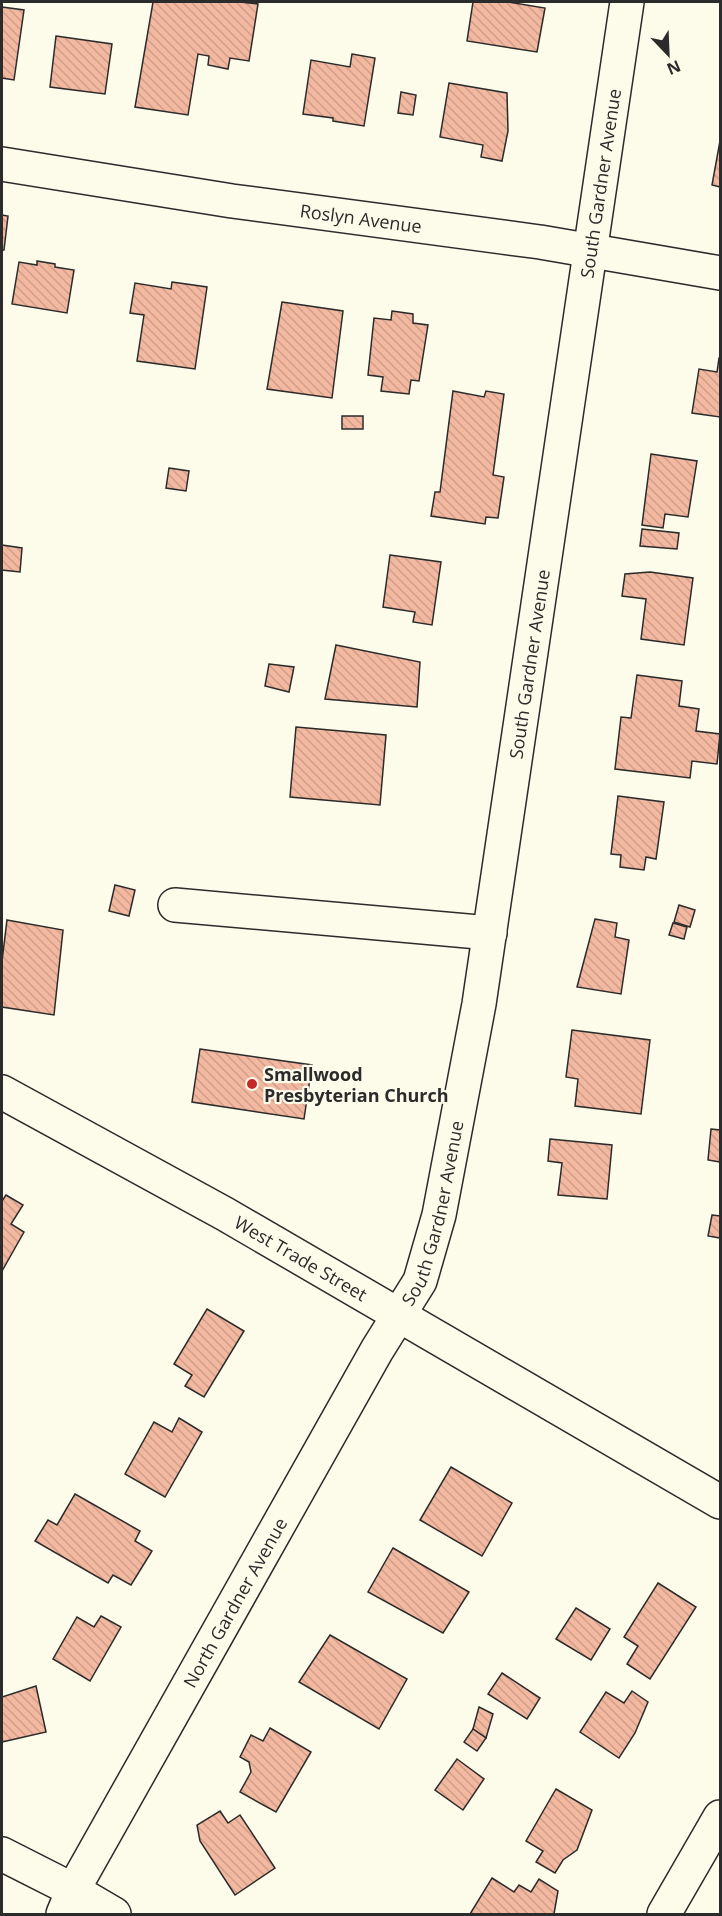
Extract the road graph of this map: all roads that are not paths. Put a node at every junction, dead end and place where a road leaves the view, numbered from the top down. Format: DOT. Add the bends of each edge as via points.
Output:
graph roads {
  1 [pos="627,2"];
  2 [pos="2,164"];
  3 [pos="590,251"];
  4 [pos="720,273"];
  5 [pos="175,905"];
  6 [pos="490,933"];
  7 [pos="2,1092"];
  8 [pos="398,1315"];
  9 [pos="720,1502"];
  10 [pos="720,1817"];
  11 [pos="2,1854"];
  12 [pos="68,1902"];
  13 [pos="114,1914"];
  14 [pos="664,1914"];
  1 -- 3 [label="street, South Gardner Avenue"];
  2 -- 3 [label="street, Roslyn Avenue"];
  3 -- 4 [label="street, Roslyn Avenue"];
  3 -- 6 [label="street, South Gardner Avenue"];
  5 -- 6 [label="street"];
  6 -- 8 [label="street, South Gardner Avenue" via="439,1215 420,1281"];
  7 -- 8 [label="street, West Trade Street" via="225,1214"];
  8 -- 9 [label="street, West Trade Street"];
  8 -- 12 [label="street, North Gardner Avenue"];
  10 -- 14 [label="street"];
  11 -- 12 [label="street"];
  12 -- 13 [label="street"];
}
